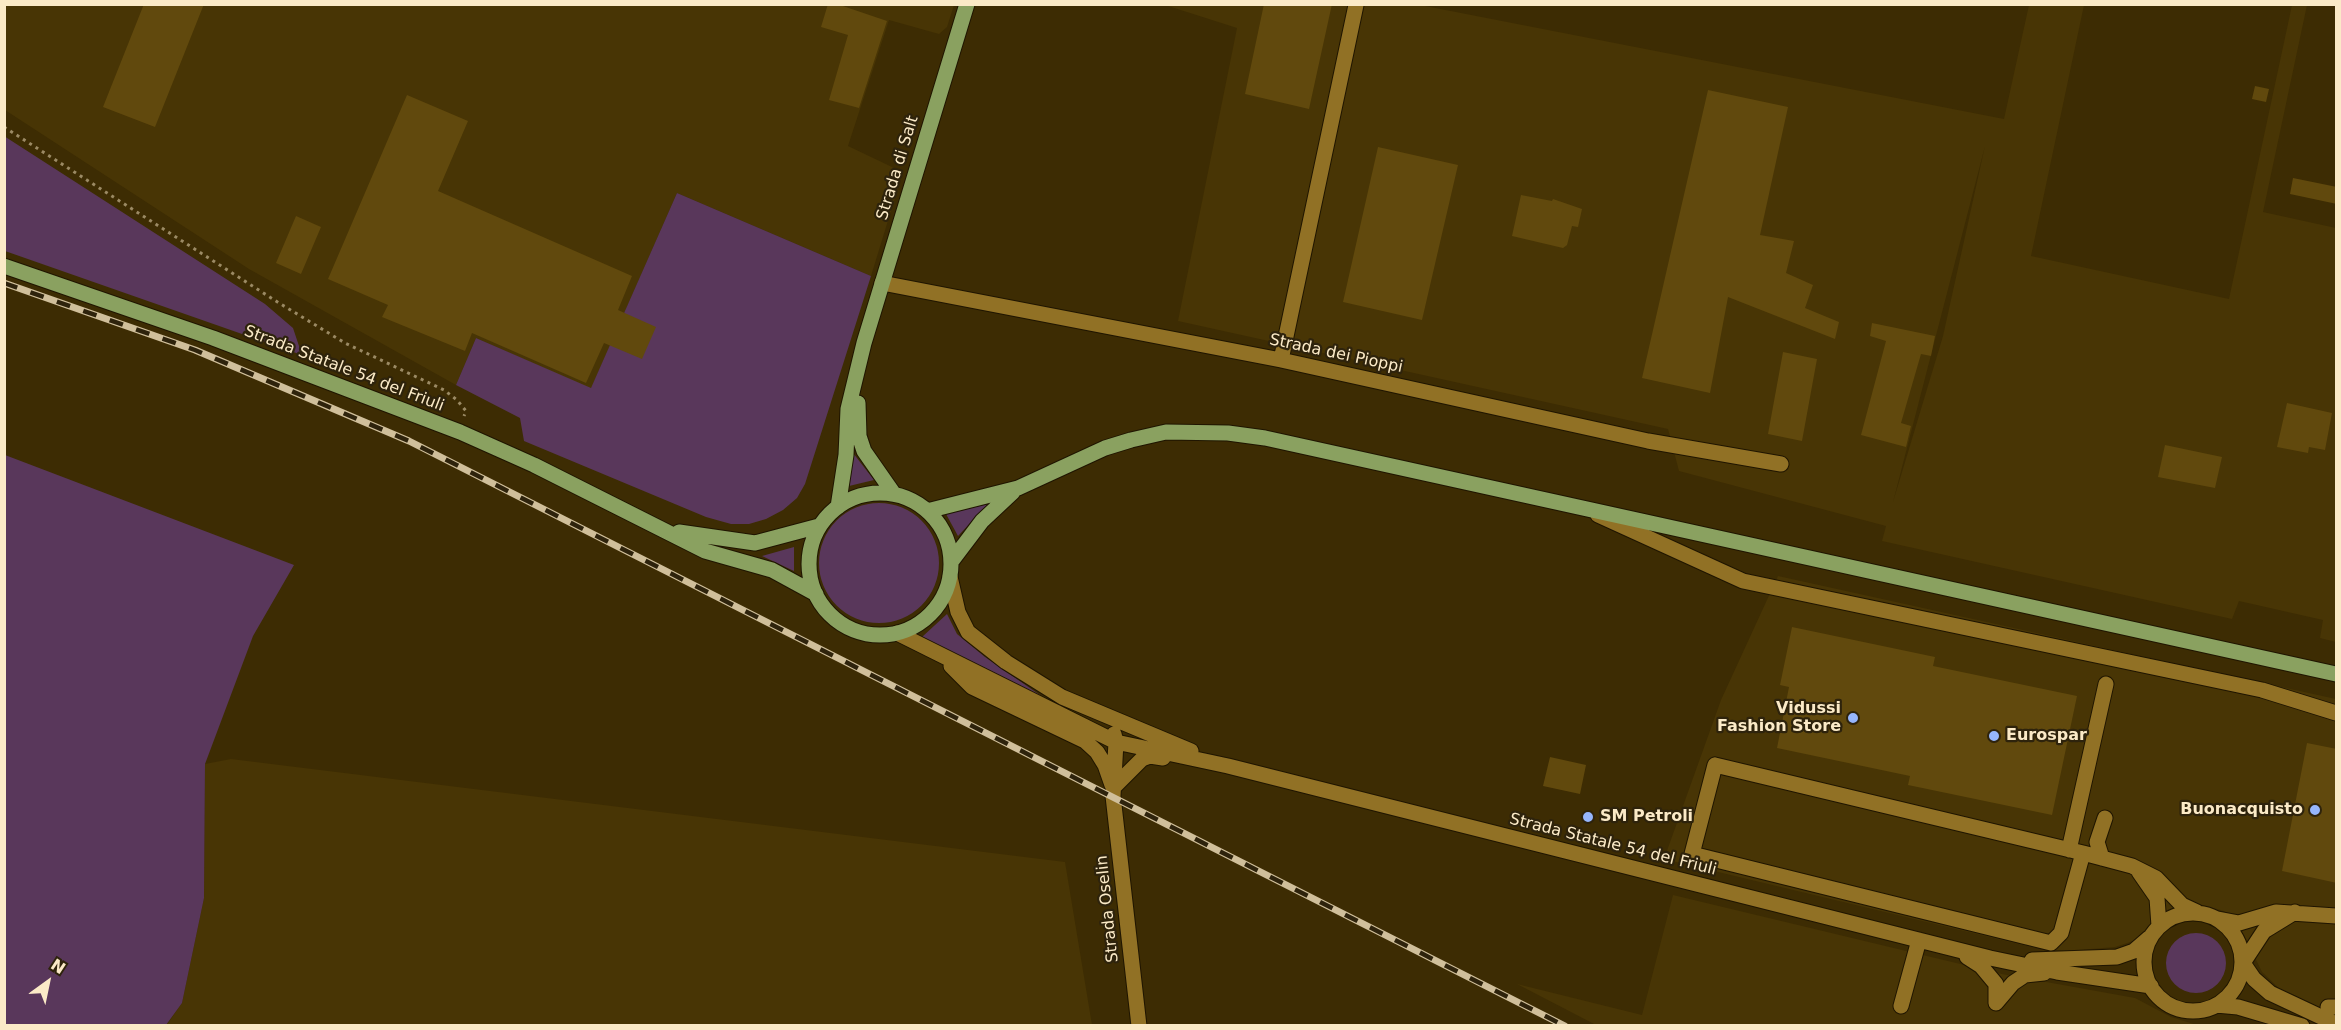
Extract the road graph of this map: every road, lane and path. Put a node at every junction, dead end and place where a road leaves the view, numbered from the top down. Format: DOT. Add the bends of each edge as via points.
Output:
graph roads {
  1 [pos="967,4"];
  2 [pos="1356,5"];
  3 [pos="4,127"];
  4 [pos="4,266"];
  5 [pos="882,283"];
  6 [pos="864,343"];
  7 [pos="1281,360"];
  8 [pos="460,432"];
  9 [pos="1781,464"];
  10 [pos="1018,488"];
  11 [pos="894,494"];
  12 [pos="838,507"];
  13 [pos="927,511"];
  14 [pos="1590,511"];
  15 [pos="819,526"];
  16 [pos="662,528"];
  17 [pos="950,570"];
  18 [pos="816,594"];
  19 [pos="897,633"];
  20 [pos="938,653"];
  21 [pos="2337,675"];
  22 [pos="2106,684"];
  23 [pos="1083,707"];
  24 [pos="2337,713"];
  25 [pos="1116,742"];
  26 [pos="1228,766"];
  27 [pos="1113,788"];
  28 [pos="2105,818"];
  29 [pos="2076,851"];
  30 [pos="2102,858"];
  31 [pos="2132,866"];
  32 [pos="2295,912"];
  33 [pos="2200,913"];
  34 [pos="2335,916"];
  35 [pos="2218,919"];
  36 [pos="2155,931"];
  37 [pos="1919,940"];
  38 [pos="1955,949"];
  39 [pos="1990,958"];
  40 [pos="2243,963"];
  41 [pos="2056,972"];
  42 [pos="2151,986"];
  43 [pos="2216,1005"];
  44 [pos="1901,1006"];
  45 [pos="2337,1024"];
  46 [pos="1139,1026"];
  47 [pos="2302,1026"];
  1 -- 5 [label="main road, Strada di Salt"];
  2 -- 7 [label="street"];
  3 -- 8 [label="path" via="345,343 444,390 466,411"];
  4 -- 8 [label="main road, Strada Statale 54 del Friuli" via="213,338"];
  5 -- 6 [label="main road, Strada di Salt"];
  5 -- 7 [label="street, Strada dei Pioppi"];
  6 -- 11 [label="main road" via="857,416 859,436 864,451"];
  6 -- 12 [label="main road" via="848,410"];
  7 -- 9 [label="street, Strada dei Pioppi" via="1636,438"];
  8 -- 16 [label="main road, Strada Statale 54 del Friuli"];
  10 -- 13 [label="main road"];
  10 -- 14 [label="main road" via="1131,440 1166,432 1228,433"];
  10 -- 17 [label="main road" via="982,522"];
  11 -- 12 [label="main road, Strada Statale 54 del Friuli" via="862,495"];
  11 -- 13 [label="main road, Strada Statale 54 del Friuli"];
  12 -- 15 [label="main road, Strada Statale 54 del Friuli"];
  13 -- 17 [label="main road, Strada Statale 54 del Friuli" via="942,530"];
  14 -- 21 [label="main road"];
  14 -- 24 [label="street" via="1743,581 2262,690"];
  15 -- 16 [label="main road, Strada Statale 54 del Friuli" via="755,543"];
  15 -- 18 [label="main road, Strada Statale 54 del Friuli" via="809,557"];
  16 -- 18 [label="main road, Strada Statale 54 del Friuli" via="705,551 772,570"];
  17 -- 19 [label="main road, Strada Statale 54 del Friuli" via="942,598 929,615"];
  17 -- 23 [label="street, Strada Statale 54 del Friuli" via="958,612 968,632 1036,682"];
  18 -- 19 [label="main road, Strada Statale 54 del Friuli" via="834,618 852,629 868,634"];
  19 -- 20 [label="street, Strada Statale 54 del Friuli"];
  20 -- 25 [label="street, Strada Statale 54 del Friuli"];
  20 -- 27 [label="street, Strada Statale 54 del Friuli" via="972,687 1085,741 1105,765"];
  22 -- 29 [label="street"];
  23 -- 25 [label="street" via="1108,727"];
  23 -- 26 [label="street, Strada Statale 54 del Friuli"];
  25 -- 26 [label="street, Strada Statale 54 del Friuli"];
  25 -- 27 [label="street"];
  26 -- 27 [label="street, Strada Statale 54 del Friuli" via="1150,756 1132,766"];
  26 -- 37 [label="street, Strada Statale 54 del Friuli"];
  27 -- 46 [label="street, Strada Oselin"];
  28 -- 30 [label="street" via="2097,842"];
  29 -- 29 [label="street" via="1715,765 1692,854 2051,943 2061,933"];
  29 -- 30 [label="street"];
  30 -- 31 [label="street"];
  31 -- 33 [label="street" via="2156,878 2182,905"];
  31 -- 36 [label="street" via="2145,877 2157,898"];
  32 -- 34 [label="street"];
  32 -- 35 [label="street" via="2265,914 2239,923"];
  32 -- 40 [label="street" via="2264,931"];
  33 -- 35 [label="street"];
  33 -- 36 [label="street, Strada Statale 54 del Friuli" via="2174,917"];
  35 -- 40 [label="street" via="2233,933"];
  36 -- 39 [label="street, Strada Statale 54 del Friuli" via="2134,951 2117,957"];
  36 -- 42 [label="street" via="2145,956"];
  37 -- 38 [label="street, Strada Statale 54 del Friuli"];
  37 -- 44 [label="street"];
  38 -- 39 [label="street, Strada Statale 54 del Friuli"];
  38 -- 41 [label="street" via="1990,975 1996,984 1996,1003 2025,975"];
  39 -- 41 [label="street, Strada Statale 54 del Friuli"];
  40 -- 43 [label="street" via="2232,992"];
  40 -- 45 [label="street" via="2270,993"];
  41 -- 42 [label="street, Strada Statale 54 del Friuli"];
  42 -- 43 [label="street" via="2162,1000 2177,1008 2196,1011"];
  43 -- 47 [label="street" via="2238,1007"];
}
